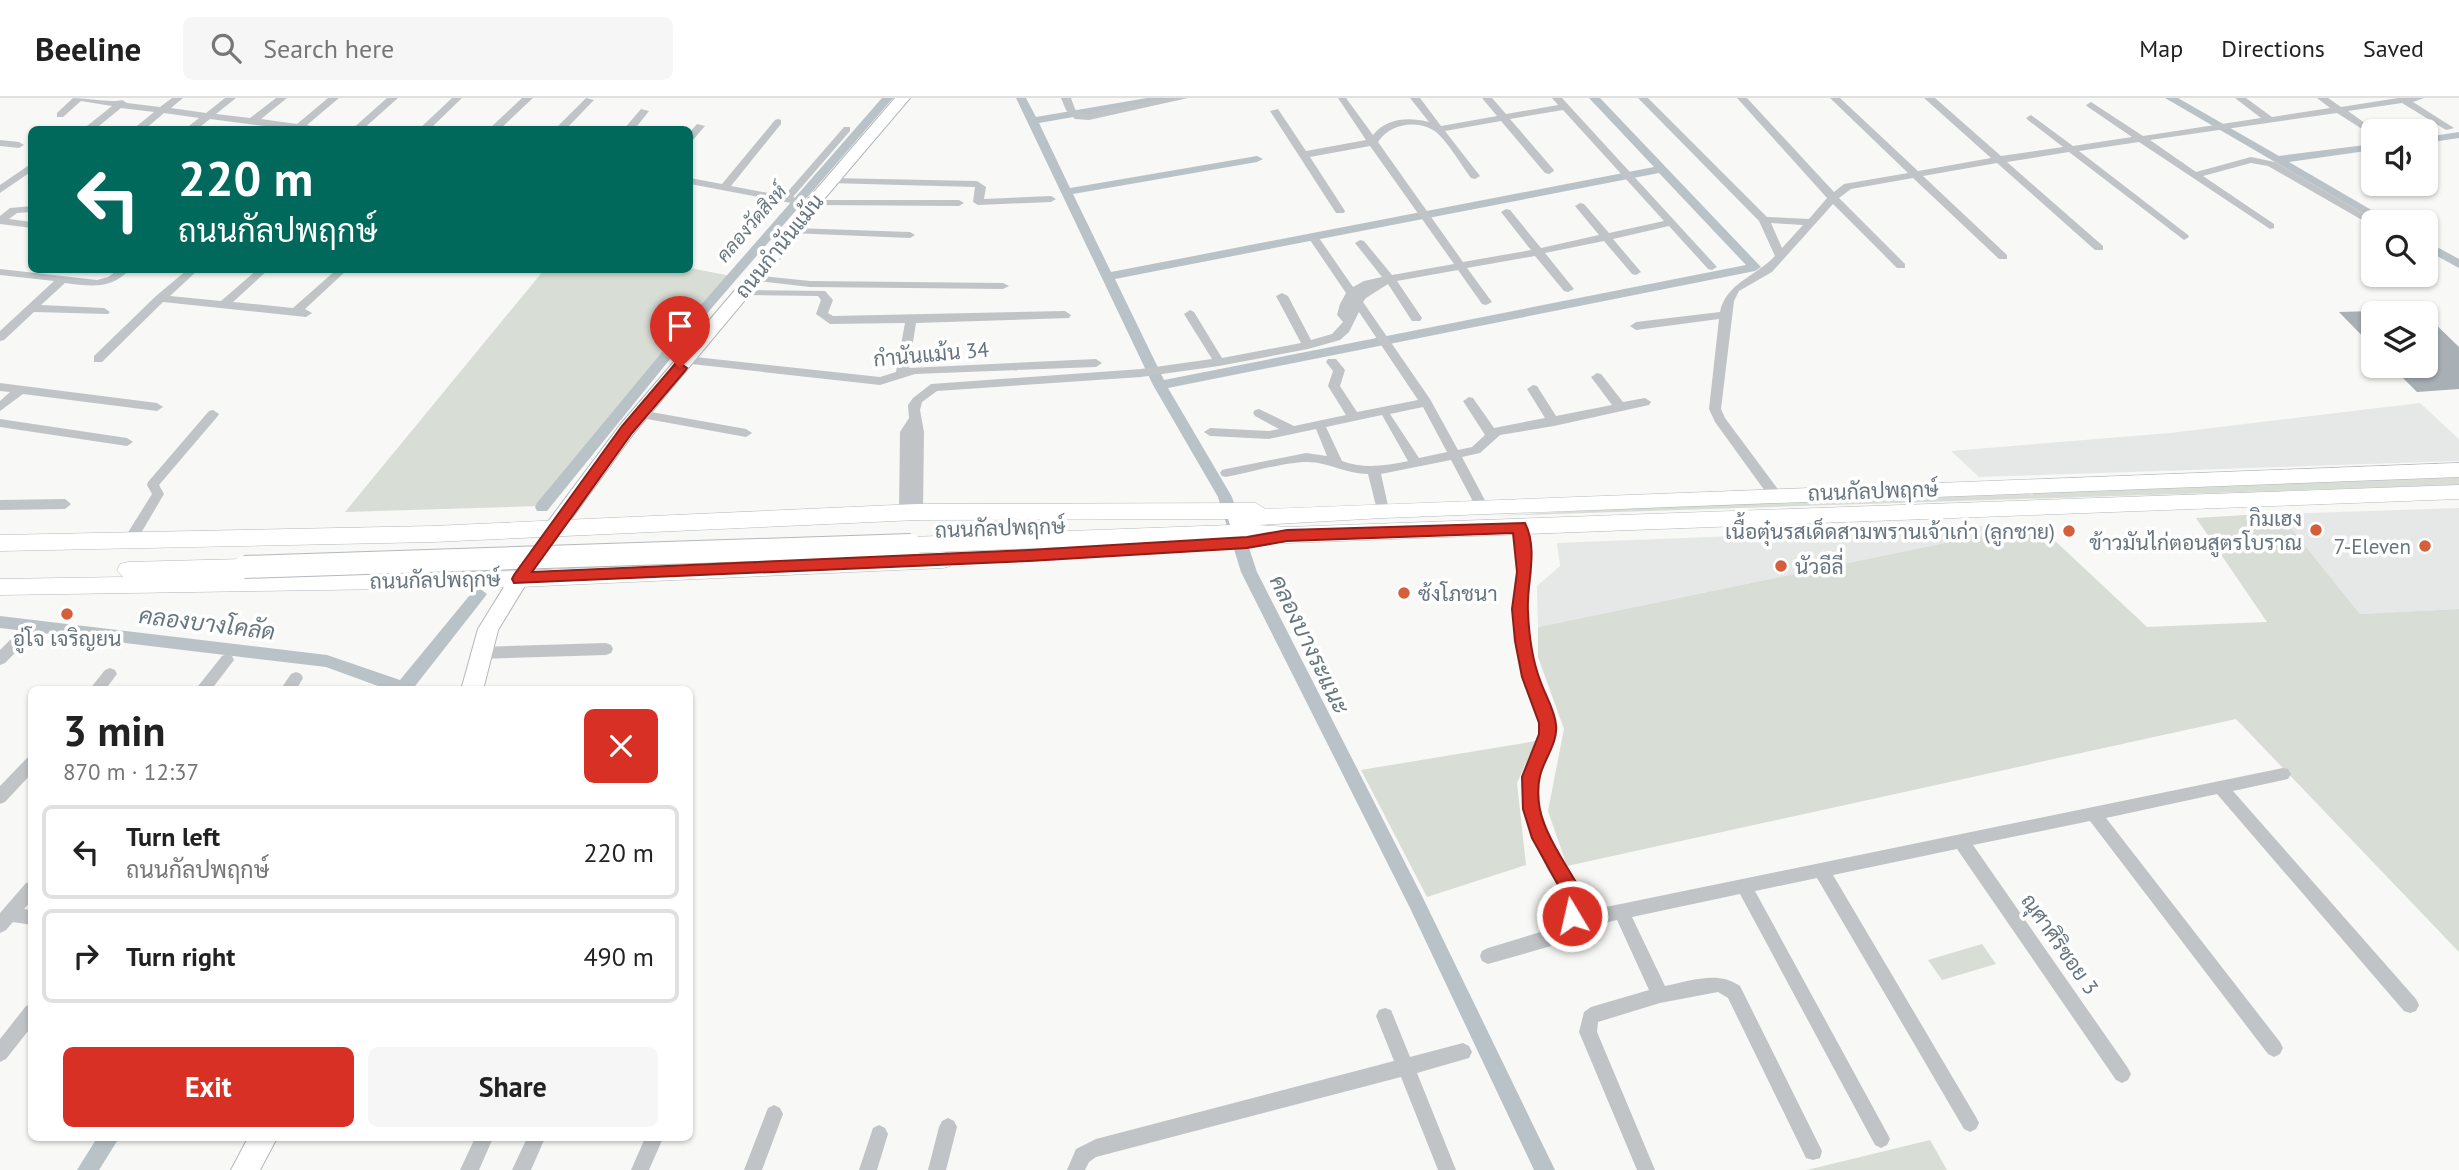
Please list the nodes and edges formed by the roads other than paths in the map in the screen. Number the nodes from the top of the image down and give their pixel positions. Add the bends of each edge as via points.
1 (79, 98) edge
2 (130, 98) edge
3 (178, 98) edge
4 (231, 98) edge
5 (282, 98) edge
6 (334, 98) edge
7 (393, 98) edge
8 (457, 98) edge
9 (528, 98) edge
10 (903, 98) edge
11 (1066, 98) edge
12 (1183, 98) edge
13 (1415, 98) edge
14 (1487, 98) edge
15 (1557, 98) edge
16 (1643, 98) edge
17 (1742, 98) edge
18 (1835, 98) edge
19 (1929, 98) edge
20 (2240, 98) edge
21 (2322, 98) edge
22 (2419, 98) edge
23 (1342, 99) edge
24 (2403, 99) edge
25 (589, 100) dead end
26 (120, 105) junction
27 (2091, 105) dead end
28 (1565, 107) junction
29 (163, 108) junction
30 (644, 111) dead end
31 (1275, 111) dead end
32 (2340, 111) junction
33 (209, 114) junction
34 (60, 115) dead end
35 (1504, 118) junction
36 (2031, 118) dead end
37 (253, 120) junction
38 (2270, 120) junction
39 (778, 122) dead end
40 (2361, 125) edge
41 (92, 126) edge
42 (142, 126) edge
43 (194, 126) edge
44 (245, 126) edge
45 (291, 126) edge
46 (298, 126) edge
47 (361, 126) edge
48 (427, 126) edge
49 (497, 126) edge
50 (563, 126) edge
51 (631, 126) edge
52 (700, 126) dead end
53 (847, 128) dead end
54 (2449, 128) dead end
55 (1440, 129) junction
56 (693, 134) edge
57 (2142, 139) junction
58 (1373, 142) junction
59 (0, 143) edge
60 (19, 145) dead end
61 (2072, 150) junction
62 (1303, 155) junction
63 (1997, 160) junction
64 (28, 168) edge
65 (1549, 171) dead end
66 (1913, 174) junction
67 (2195, 175) junction
68 (1475, 176) dead end
69 (6, 181) edge
70 (832, 181) junction
71 (693, 182) edge
72 (724, 188) junction
73 (0, 190) edge
74 (1833, 198) junction
75 (1051, 199) dead end
76 (801, 201) junction
77 (959, 203) dead end
78 (1580, 205) dead end
79 (28, 209) edge
80 (1340, 211) dead end
81 (1506, 212) dead end
82 (2361, 215) edge
83 (1764, 220) junction
84 (1813, 222) junction
85 (1670, 223) junction
86 (28, 224) edge
87 (2270, 226) dead end
88 (794, 231) junction
89 (910, 235) dead end
90 (1606, 237) junction
91 (2184, 237) dead end
92 (1315, 240) dead end
93 (1360, 243) dead end
94 (2099, 248) dead end
95 (1537, 252) junction
96 (1780, 256) junction
97 (2003, 257) dead end
98 (1464, 266) junction
99 (1901, 266) dead end
100 (1712, 267) dead end
101 (0, 272) edge
102 (1636, 272) dead end
103 (120, 273) edge
104 (189, 273) edge
105 (260, 273) edge
106 (339, 273) edge
107 (61, 275) edge
108 (753, 278) junction
109 (1388, 282) junction
110 (1003, 286) dead end
111 (1568, 289) dead end
112 (741, 293) junction
113 (1282, 296) dead end
114 (1354, 297) junction
115 (160, 298) junction
116 (1486, 302) dead end
117 (224, 304) junction
118 (32, 308) junction
119 (104, 312) dead end
120 (1191, 314) dead end
121 (1065, 315) dead end
122 (1725, 315) junction
123 (1416, 318) dead end
124 (911, 321) junction
125 (1636, 326) dead end
126 (0, 337) edge
127 (1308, 345) junction
128 (98, 359) dead end
129 (686, 360) junction
130 (1219, 362) junction
131 (1332, 362) dead end
132 (1096, 363) dead end
133 (902, 373) junction
134 (1597, 377) dead end
135 (0, 387) edge
136 (1533, 389) dead end
137 (20, 390) junction
138 (1469, 401) dead end
139 (1426, 402) junction
140 (1645, 402) dead end
141 (0, 407) edge
142 (157, 407) dead end
143 (1620, 407) junction
144 (1259, 413) dead end
145 (214, 414) dead end
146 (640, 414) junction
147 (1354, 417) junction
148 (1387, 417) dead end
149 (1554, 422) junction
150 (0, 423) edge
151 (1292, 429) junction
152 (1322, 430) dead end
153 (1210, 432) dead end
154 (746, 433) dead end
155 (1491, 434) junction
156 (127, 442) dead end
157 (1458, 456) junction
158 (1337, 464) junction
159 (1416, 464) junction
160 (2459, 470) edge
161 (1374, 471) junction
162 (1226, 473) dead end
163 (2459, 492) edge
164 (1775, 495) junction
165 (65, 504) dead end
166 (0, 505) edge
167 (1482, 506) junction
168 (1382, 510) junction
169 (702, 523) junction
170 (1287, 525) junction
171 (912, 526) junction
172 (1229, 526) junction
173 (1520, 527) junction
174 (554, 528) junction
175 (433, 534) junction
176 (129, 542) junction
177 (0, 544) edge
178 (0, 553) edge
179 (247, 560) junction
180 (685, 572) junction
181 (0, 575) edge
182 (418, 579) junction
183 (519, 579) junction
184 (0, 587) edge
185 (30, 629) dead end
186 (606, 649) dead end
187 (480, 653) junction
188 (0, 659) edge
189 (226, 660) dead end
190 (110, 674) dead end
191 (100, 686) edge
192 (205, 686) edge
193 (473, 686) edge
194 (28, 766) edge
195 (2283, 774) dead end
196 (2220, 787) junction
197 (0, 797) edge
198 (2094, 813) junction
199 (1961, 841) junction
200 (1821, 870) junction
201 (1744, 886) junction
202 (28, 892) edge
203 (1578, 903) junction
204 (1622, 912) junction
205 (1601, 916) junction
206 (28, 918) edge
207 (4, 919) edge
208 (1581, 926) junction
209 (1488, 956) dead end
210 (1660, 995) junction
211 (2410, 1005) dead end
212 (1385, 1016) dead end
213 (28, 1017) edge
214 (2274, 1048) dead end
215 (1463, 1052) dead end
216 (0, 1053) edge
217 (1404, 1068) junction
218 (2122, 1074) dead end
219 (774, 1114) dead end
220 (1970, 1123) dead end
221 (947, 1127) dead end
222 (879, 1134) dead end
223 (1881, 1139) dead end
224 (261, 1141) edge
225 (483, 1141) edge
226 (535, 1141) edge
227 (653, 1141) edge
228 (1813, 1151) dead end
229 (245, 1170) edge
230 (469, 1170) edge
231 (521, 1170) edge
232 (640, 1170) edge
233 (753, 1170) edge
234 (868, 1170) edge
235 (937, 1170) edge
236 (1076, 1170) edge
237 (1447, 1170) edge
238 (1646, 1170) edge

1 - 26 street
1 - 34 street
2 - 26 street
3 - 29 street
4 - 33 street
5 - 37 street
6 - 46 street
7 - 47 street
8 - 48 street
9 - 49 street
10 - 70 street, ถนนกำนันแม้น
11 - 12 street via 1078,117 1089,117
13 - 55 street
14 - 35 street
15 - 28 street
16 - 83 street
17 - 74 street
18 - 66 street
19 - 63 street
20 - 38 street
21 - 32 street
22 - 24 street
23 - 58 street
24 - 32 street
24 - 54 street
25 - 50 street
26 - 29 street
26 - 41 street
27 - 57 street
28 - 35 street
28 - 85 street
29 - 33 street
29 - 42 street
30 - 51 street
31 - 62 street
32 - 38 street
32 - 40 street
33 - 37 street
33 - 43 street
35 - 55 street
35 - 65 street
36 - 61 street
37 - 44 street
37 - 45 street
38 - 57 street
39 - 72 street
52 - 56 street
53 - 76 street
55 - 58 street via 1423,123 1387,125
55 - 68 street
57 - 61 street
57 - 67 street
58 - 62 street
58 - 98 street
59 - 60 street
61 - 63 street
61 - 91 street
62 - 80 street
63 - 66 street
63 - 94 street
64 - 69 street
66 - 74 street via 1847,186
66 - 97 street
67 - 82 street via 2260,161
67 - 87 street
69 - 73 street
70 - 75 street via 977,184 981,187 978,202
70 - 76 street, ถนนกำนันแม้น
71 - 72 street
72 - 76 street
74 - 84 street
74 - 99 street
76 - 77 street
76 - 88 street, ถนนกำนันแม้น
78 - 90 street
79 - 86 street via 14,210 0,221
81 - 95 street
83 - 84 street
83 - 96 street
84 - 96 street
85 - 90 street
85 - 100 street
88 - 89 street
88 - 108 street, ถนนกำนันแม้น
90 - 95 street
90 - 102 street
92 - 114 street
93 - 109 street
95 - 98 street
95 - 111 street
96 - 122 street via 1768,270 1737,290
98 - 109 street
98 - 116 street
101 - 107 street
103 - 107 street via 105,283
104 - 115 street
105 - 117 street
106 - 117 street via 301,312
107 - 118 street
108 - 110 street via 810,284
108 - 112 street, ถนนกำนันแม้น
109 - 114 street
109 - 123 street
112 - 124 street via 816,292 827,300 822,314 830,320
112 - 129 street, ถนนกำนันแม้น
113 - 127 street
114 - 127 street via 1354,314 1345,329 1336,337
114 - 139 street
115 - 117 street
115 - 128 street
118 - 119 street
118 - 126 street
120 - 130 street
121 - 124 street
122 - 125 street
122 - 164 street via 1716,409
124 - 133 street
127 - 130 street
129 - 133 street, กำนันแม้น 34 via 880,381
129 - 146 street, ถนนกำนันแม้น
130 - 171 street via 1141,373 935,387 917,399 913,421 918,432
131 - 147 street via 1339,370 1334,386
132 - 133 street, กำนันแม้น 34
134 - 143 street
135 - 137 street
136 - 149 street
137 - 141 street
137 - 142 street
138 - 155 street
139 - 147 street
139 - 157 street
140 - 143 street
143 - 149 street
144 - 151 street
145 - 176 street via 153,485 158,494
146 - 154 street
146 - 174 street, ถนนกำนันแม้น
147 - 151 street
148 - 159 street
149 - 155 street
150 - 156 street
151 - 153 street via 1269,435
152 - 158 street
155 - 157 street via 1476,450
157 - 159 street
157 - 167 street
158 - 161 street
158 - 162 street via 1306,457
159 - 161 street
160 - 164 main road, ถนนกัลปพฤกษ์
161 - 168 street
163 - 173 main road, ถนนกัลปพฤกษ์
164 - 167 main road, ถนนกัลปพฤกษ์
165 - 166 street
167 - 168 main road, ถนนกัลปพฤกษ์
168 - 170 main road, ถนนกัลปพฤกษ์
169 - 171 main road, ถนนกัลปพฤกษ์
169 - 174 main road, ถนนกัลปพฤกษ์
169 - 180 main road via 665,541 654,557 663,568
170 - 172 main road, ถนนกัลปพฤกษ์
170 - 172 main road, ถนนกัลปพฤกษ์
170 - 173 main road, ถนนกัลปพฤกษ์
171 - 172 main road, ถนนกัลปพฤกษ์
171 - 172 main road, ถนนกัลปพฤกษ์
171 - 179 main road, ถนนกัลปพฤกษ์, bridge
172 - 180 main road, ถนนกัลปพฤกษ์
173 - 203 street via 1525,572 1522,634 1530,677 1548,723 1531,777 1532,809 1553,864
174 - 175 main road, ถนนกัลปพฤกษ์
174 - 183 main road
175 - 176 main road, ถนนกัลปพฤกษ์
175 - 182 main road via 460,541 465,553 449,569
176 - 177 main road, ถนนกัลปพฤกษ์
178 - 179 main road, ถนนกัลปพฤกษ์
179 - 181 main road, ถนนกัลปพฤกษ์
180 - 183 main road, ถนนกัลปพฤกษ์
182 - 183 main road, ถนนกัลปพฤกษ์
182 - 184 main road, ถนนกัลปพฤกษ์
183 - 187 street via 488,629
185 - 188 street
186 - 187 street
187 - 193 street
189 - 192 street
190 - 191 street
194 - 197 street
195 - 196 street
196 - 198 street
196 - 211 street
198 - 199 street
198 - 214 street
199 - 200 street
199 - 218 street, ณุศาศิริซอย 3
200 - 201 street
200 - 220 street
201 - 204 street
201 - 223 street
202 - 207 street
203 - 205 street via 1591,903
203 - 208 street via 1572,912
204 - 205 street
204 - 210 street
205 - 208 street via 1595,926
206 - 207 street
208 - 209 street
210 - 228 street via 1718,984 1734,992
210 - 238 street via 1597,1013 1588,1025
212 - 217 street
213 - 216 street
215 - 217 street
217 - 236 street via 1096,1148 1085,1152
217 - 237 street
219 - 233 street
221 - 235 street
222 - 234 street
224 - 229 street
225 - 230 street
226 - 231 street
227 - 232 street

